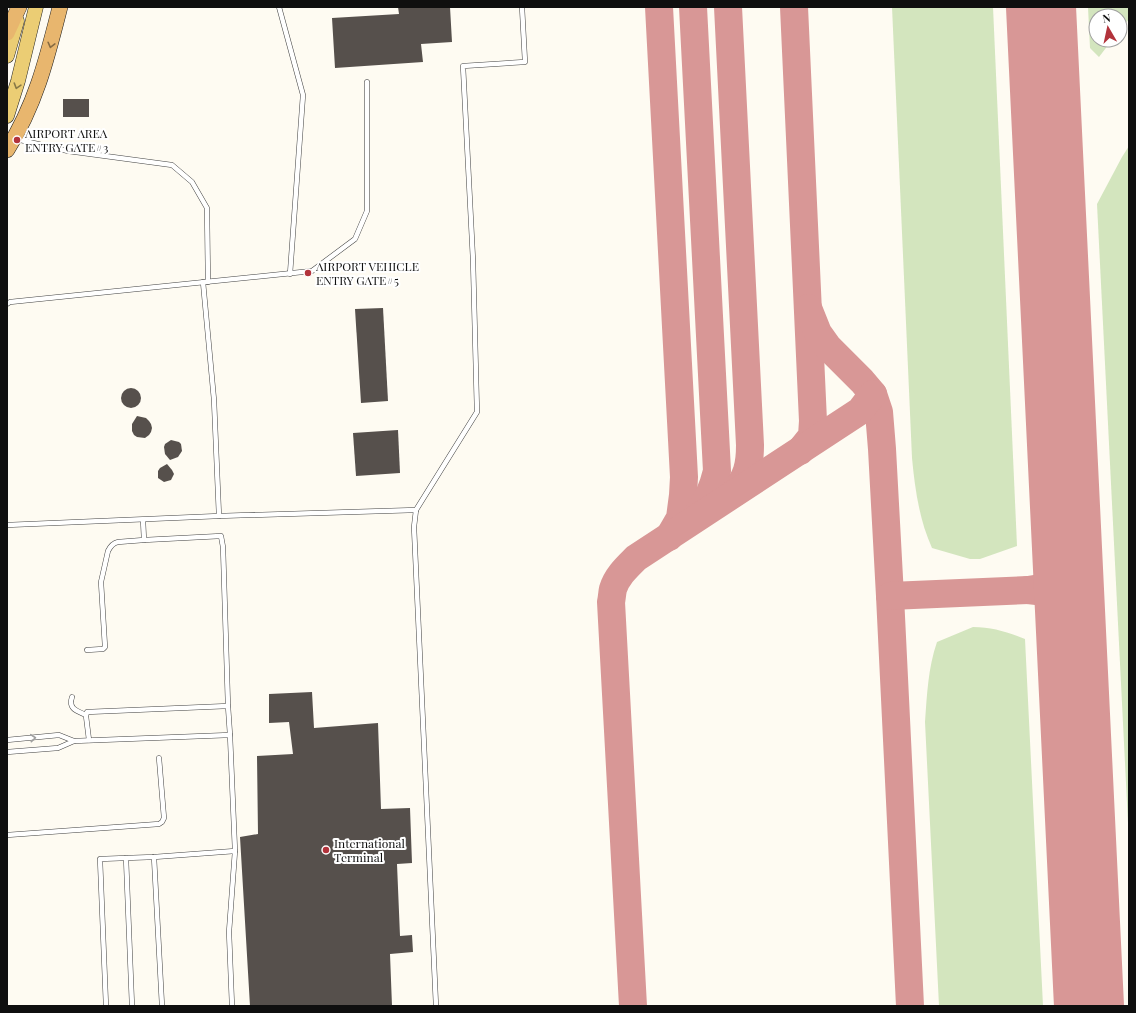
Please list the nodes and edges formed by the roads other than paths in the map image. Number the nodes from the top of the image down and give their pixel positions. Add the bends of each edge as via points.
1 (20, 7) edge
2 (36, 7) edge
3 (60, 7) edge
4 (279, 7) edge
5 (522, 7) edge
6 (7, 33) edge
7 (7, 56) edge
8 (367, 82) dead end
9 (7, 116) edge
10 (10, 144) edge
11 (290, 274) junction
12 (206, 282) junction
13 (7, 304) edge
14 (416, 510) junction
15 (219, 516) junction
16 (143, 520) junction
17 (7, 525) edge
18 (144, 540) junction
19 (87, 650) dead end
20 (72, 697) dead end
21 (228, 706) junction
22 (86, 715) junction
23 (230, 734) junction
24 (7, 740) edge
25 (89, 740) junction
26 (74, 741) junction
27 (7, 752) edge
28 (159, 758) dead end
29 (7, 835) edge
30 (235, 851) junction
31 (154, 857) junction
32 (126, 858) junction
33 (106, 1006) edge
34 (132, 1006) edge
35 (162, 1006) edge
36 (232, 1006) edge
37 (436, 1006) edge

1 - 6 highway
1 - 7 main road
2 -> 9 main road
3 -> 10 highway via 47,60 32,103
4 - 11 lane via 302,95
5 - 14 lane via 525,62 463,66 473,260 477,412
8 - 11 lane via 367,211 355,239 312,271
10 - 12 lane via 172,165 192,182 207,208
11 - 12 lane
12 - 13 lane
12 - 15 lane
14 - 15 lane
14 - 37 lane via 414,527
15 - 16 lane
16 - 17 lane
16 - 18 lane
18 - 19 lane via 118,542 110,547 101,582 105,647
18 - 21 lane via 221,536
20 - 22 lane via 72,706
21 - 22 lane via 87,712
21 - 23 lane
22 - 25 lane
23 - 25 lane
23 - 30 lane
24 -> 26 lane via 59,735
25 - 26 lane
26 - 27 lane via 58,748
28 - 29 lane via 164,818 159,824
30 - 31 lane
30 - 36 lane via 229,932
31 - 32 lane
31 - 35 lane
32 - 33 lane via 100,859
32 - 34 lane

